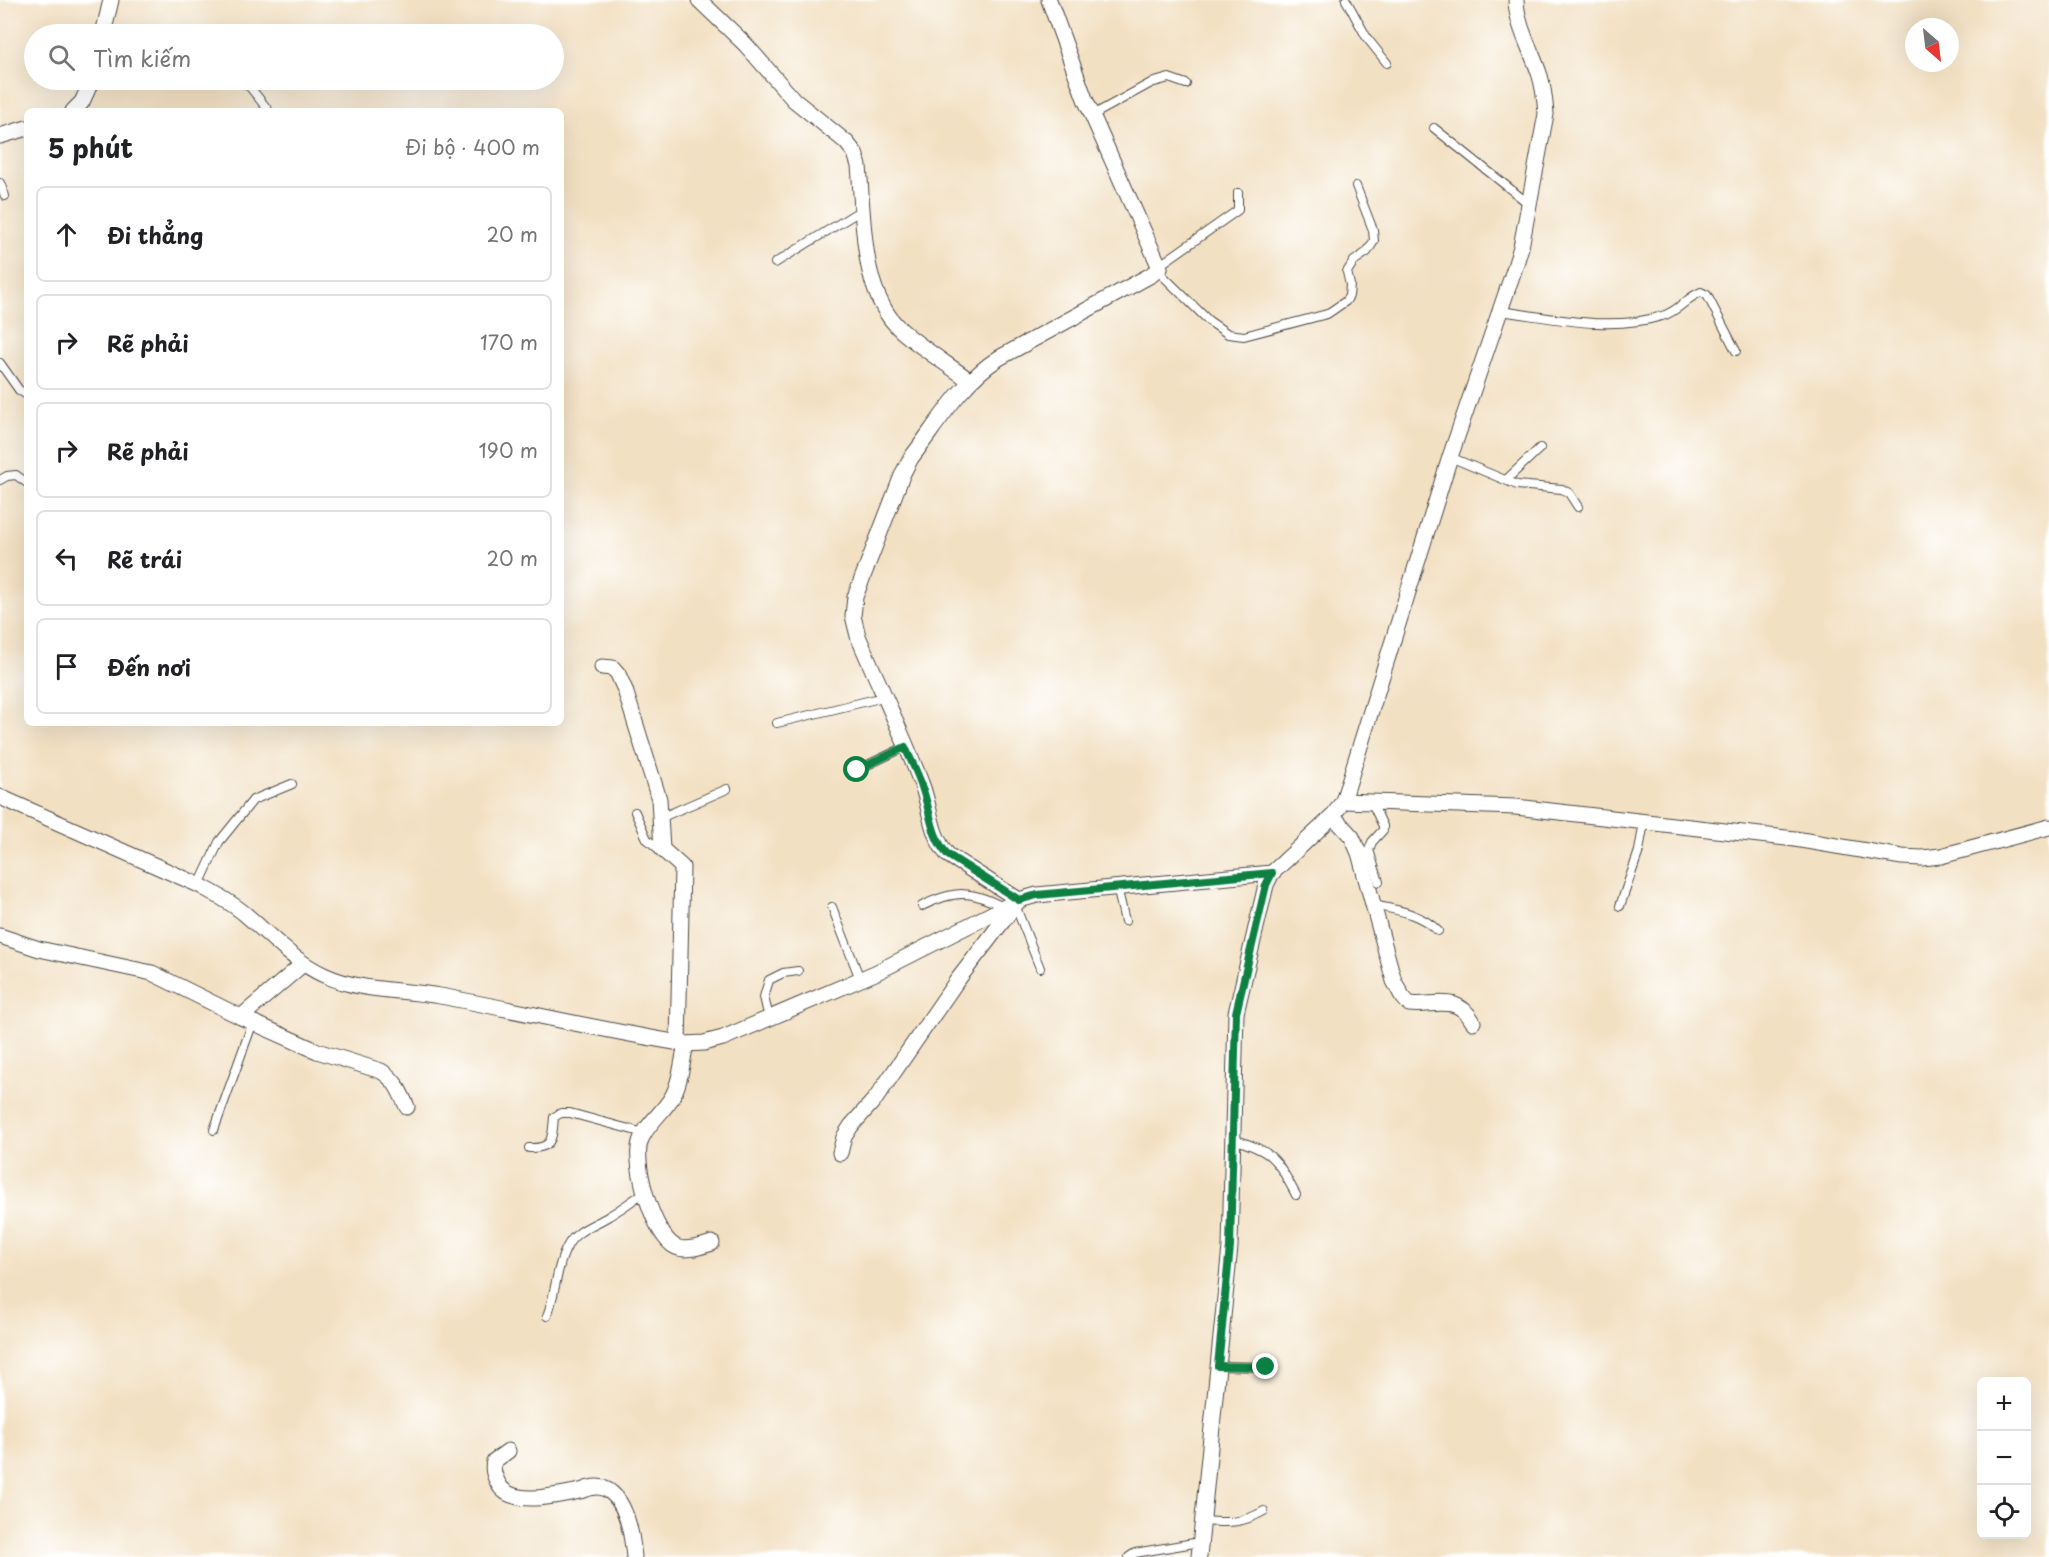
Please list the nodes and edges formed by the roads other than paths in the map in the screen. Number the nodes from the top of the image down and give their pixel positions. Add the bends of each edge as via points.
1 (111, 0) edge
2 (699, 0) edge
3 (1050, 0) edge
4 (1346, 0) edge
5 (1516, 0) edge
6 (105, 24) edge
7 (1387, 63) dead end
8 (1186, 84) dead end
9 (87, 90) edge
10 (252, 90) edge
11 (76, 108) edge
12 (266, 108) edge
13 (1091, 116) junction
14 (1434, 128) dead end
15 (24, 129) edge
16 (0, 136) edge
17 (0, 183) edge
18 (1356, 186) dead end
19 (1238, 193) dead end
20 (5, 196) dead end
21 (1529, 204) junction
22 (863, 209) junction
23 (775, 263) dead end
24 (1159, 268) junction
25 (1500, 311) junction
26 (1736, 351) dead end
27 (0, 363) edge
28 (969, 380) junction
29 (24, 393) edge
30 (1540, 448) dead end
31 (1450, 457) junction
32 (0, 480) edge
33 (1506, 480) junction
34 (24, 481) edge
35 (1578, 507) dead end
36 (602, 667) dead end
37 (884, 697) junction
38 (777, 723) dead end
39 (905, 747) junction
40 (857, 770) dead end
41 (292, 784) dead end
42 (727, 789) dead end
43 (0, 797) edge
44 (1343, 801) junction
45 (1371, 802) junction
46 (635, 812) dead end
47 (1333, 816) junction
48 (660, 818) junction
49 (1644, 822) junction
50 (2049, 827) edge
51 (666, 854) junction
52 (1272, 873) junction
53 (1379, 882) dead end
54 (199, 885) junction
55 (1117, 887) junction
56 (1012, 904) junction
57 (1373, 905) junction
58 (922, 906) dead end
59 (1620, 906) dead end
60 (832, 907) dead end
61 (1125, 921) dead end
62 (1438, 932) dead end
63 (0, 936) edge
64 (303, 964) junction
65 (1040, 968) dead end
66 (798, 971) dead end
67 (860, 979) junction
68 (769, 1018) junction
69 (247, 1019) junction
70 (1473, 1022) dead end
71 (682, 1043) junction
72 (407, 1107) dead end
73 (214, 1130) dead end
74 (645, 1133) junction
75 (1233, 1139) junction
76 (529, 1148) dead end
77 (840, 1153) dead end
78 (643, 1192) junction
79 (1296, 1195) dead end
80 (712, 1243) dead end
81 (547, 1316) dead end
82 (1218, 1366) junction
83 (1266, 1367) dead end
84 (508, 1451) dead end
85 (1264, 1511) dead end
86 (1202, 1521) junction
87 (1199, 1550) edge
88 (634, 1557) edge
89 (1129, 1557) edge

1 - 6 street
2 - 22 street via 795,100 855,153
3 - 13 street
4 - 7 lane via 1367,38
5 - 21 street via 1521,29 1545,95 1546,114
8 - 13 lane via 1170,78 1151,82
9 - 11 street
10 - 12 lane
13 - 24 street
14 - 21 lane
15 - 16 street
17 - 20 lane
18 - 24 lane via 1374,241 1347,272 1349,296 1326,314 1244,336 1228,334 1209,321
19 - 24 lane via 1238,210
21 - 25 street via 1521,247
22 - 23 lane
22 - 28 street via 869,272 886,313 902,331
24 - 28 street via 999,358
25 - 26 lane via 1599,325 1625,324 1665,316 1701,292 1707,295
25 - 31 street
27 - 29 lane
28 - 37 street via 903,473 855,597 858,636
30 - 33 lane
31 - 33 lane
31 - 44 street
32 - 34 lane via 16,475
33 - 35 lane via 1562,489
36 - 48 street via 613,668 618,674 659,799
37 - 38 lane
37 - 39 street
39 - 40 lane
39 - 56 street via 923,788 940,846
41 - 54 lane via 253,800 219,842
42 - 48 lane
43 - 54 street
44 - 45 street
44 - 47 street
45 - 49 street via 1516,807
45 - 53 lane via 1383,826 1369,850
46 - 51 lane via 647,839
47 - 52 street
47 - 57 street via 1352,837
48 - 51 street via 660,844
49 - 50 street via 1795,838 1922,858
49 - 59 lane
51 - 71 street via 679,862 683,872
52 - 55 street
52 - 75 street via 1236,1013
54 - 64 street via 243,912
55 - 56 street via 1037,895
55 - 61 lane
56 - 58 lane via 962,893
56 - 65 lane
56 - 67 street
56 - 77 street via 882,1090 851,1126
57 - 62 lane via 1428,921
57 - 70 street via 1394,981 1402,996 1409,1004 1458,1005
60 - 67 lane
63 - 69 street via 39,949 152,973
64 - 69 street
64 - 71 street via 363,987 437,996
66 - 68 lane via 769,980 764,997
67 - 68 street
68 - 71 street via 723,1038
69 - 72 street via 317,1051 381,1071 398,1086
69 - 73 lane
71 - 74 street via 673,1095
74 - 76 lane via 561,1113 554,1117 548,1144
74 - 78 street via 638,1151
75 - 79 lane via 1260,1148 1272,1157
75 - 82 street via 1230,1247
78 - 80 street via 675,1247 684,1250
78 - 81 lane via 575,1235 561,1263
82 - 83 lane
82 - 86 street
84 - 88 street via 494,1461 492,1469 500,1489 515,1497 538,1498 600,1486 611,1492 624,1512
85 - 86 lane via 1233,1523
86 - 87 street
87 - 89 lane via 1135,1553

